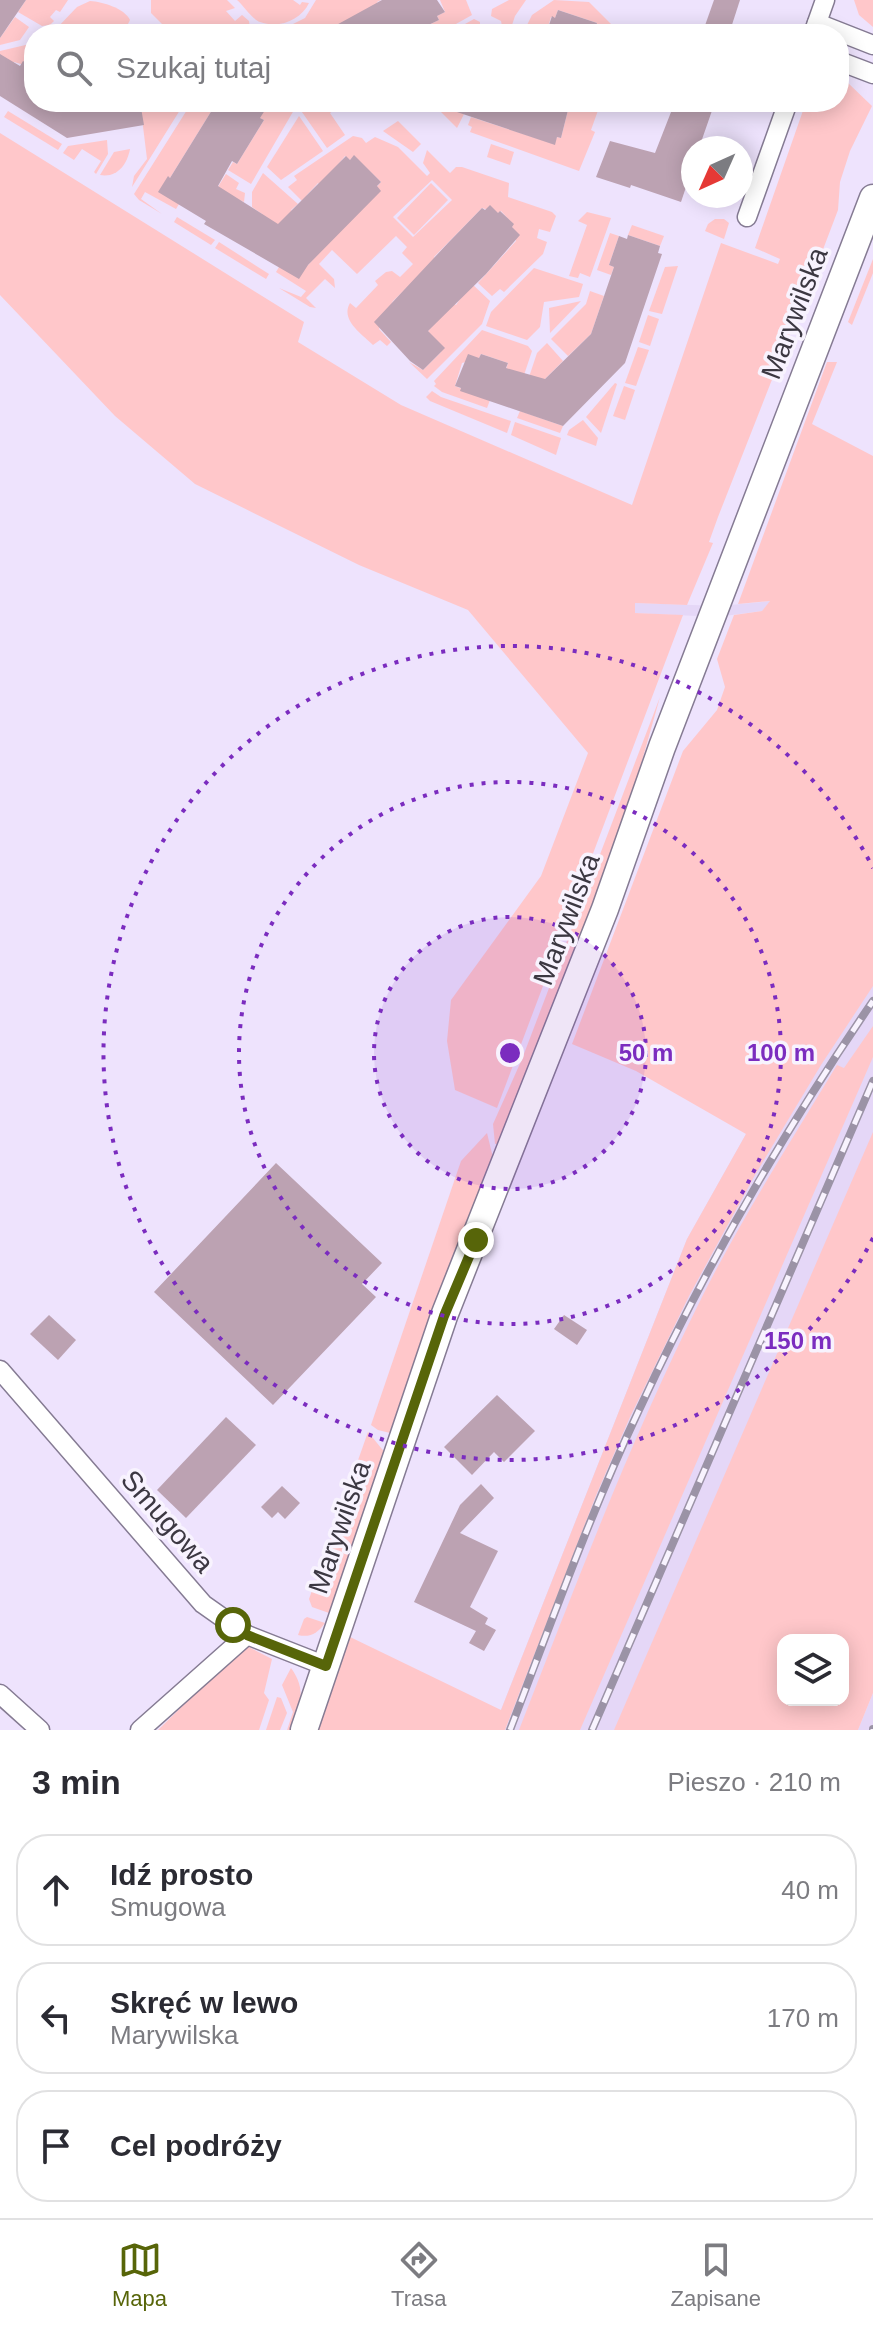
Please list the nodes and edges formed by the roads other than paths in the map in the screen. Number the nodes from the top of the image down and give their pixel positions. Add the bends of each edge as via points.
1 (825, 0) edge
2 (816, 24) edge
3 (849, 38) edge
4 (873, 45) edge
5 (849, 65) edge
6 (873, 74) edge
7 (784, 112) edge
8 (873, 198) edge
9 (747, 217) dead end
10 (0, 1370) edge
11 (247, 1635) junction
12 (326, 1666) junction
13 (0, 1694) edge
14 (40, 1730) edge
15 (140, 1730) edge
16 (304, 1730) edge

1 - 2 street
3 - 4 street
5 - 6 street
7 - 9 street
8 - 12 street, Marywilska via 605,909 444,1316
10 - 11 street, Smugowa via 203,1604
11 - 12 street, Smugowa
11 - 15 street
12 - 16 street, Marywilska
13 - 14 street

